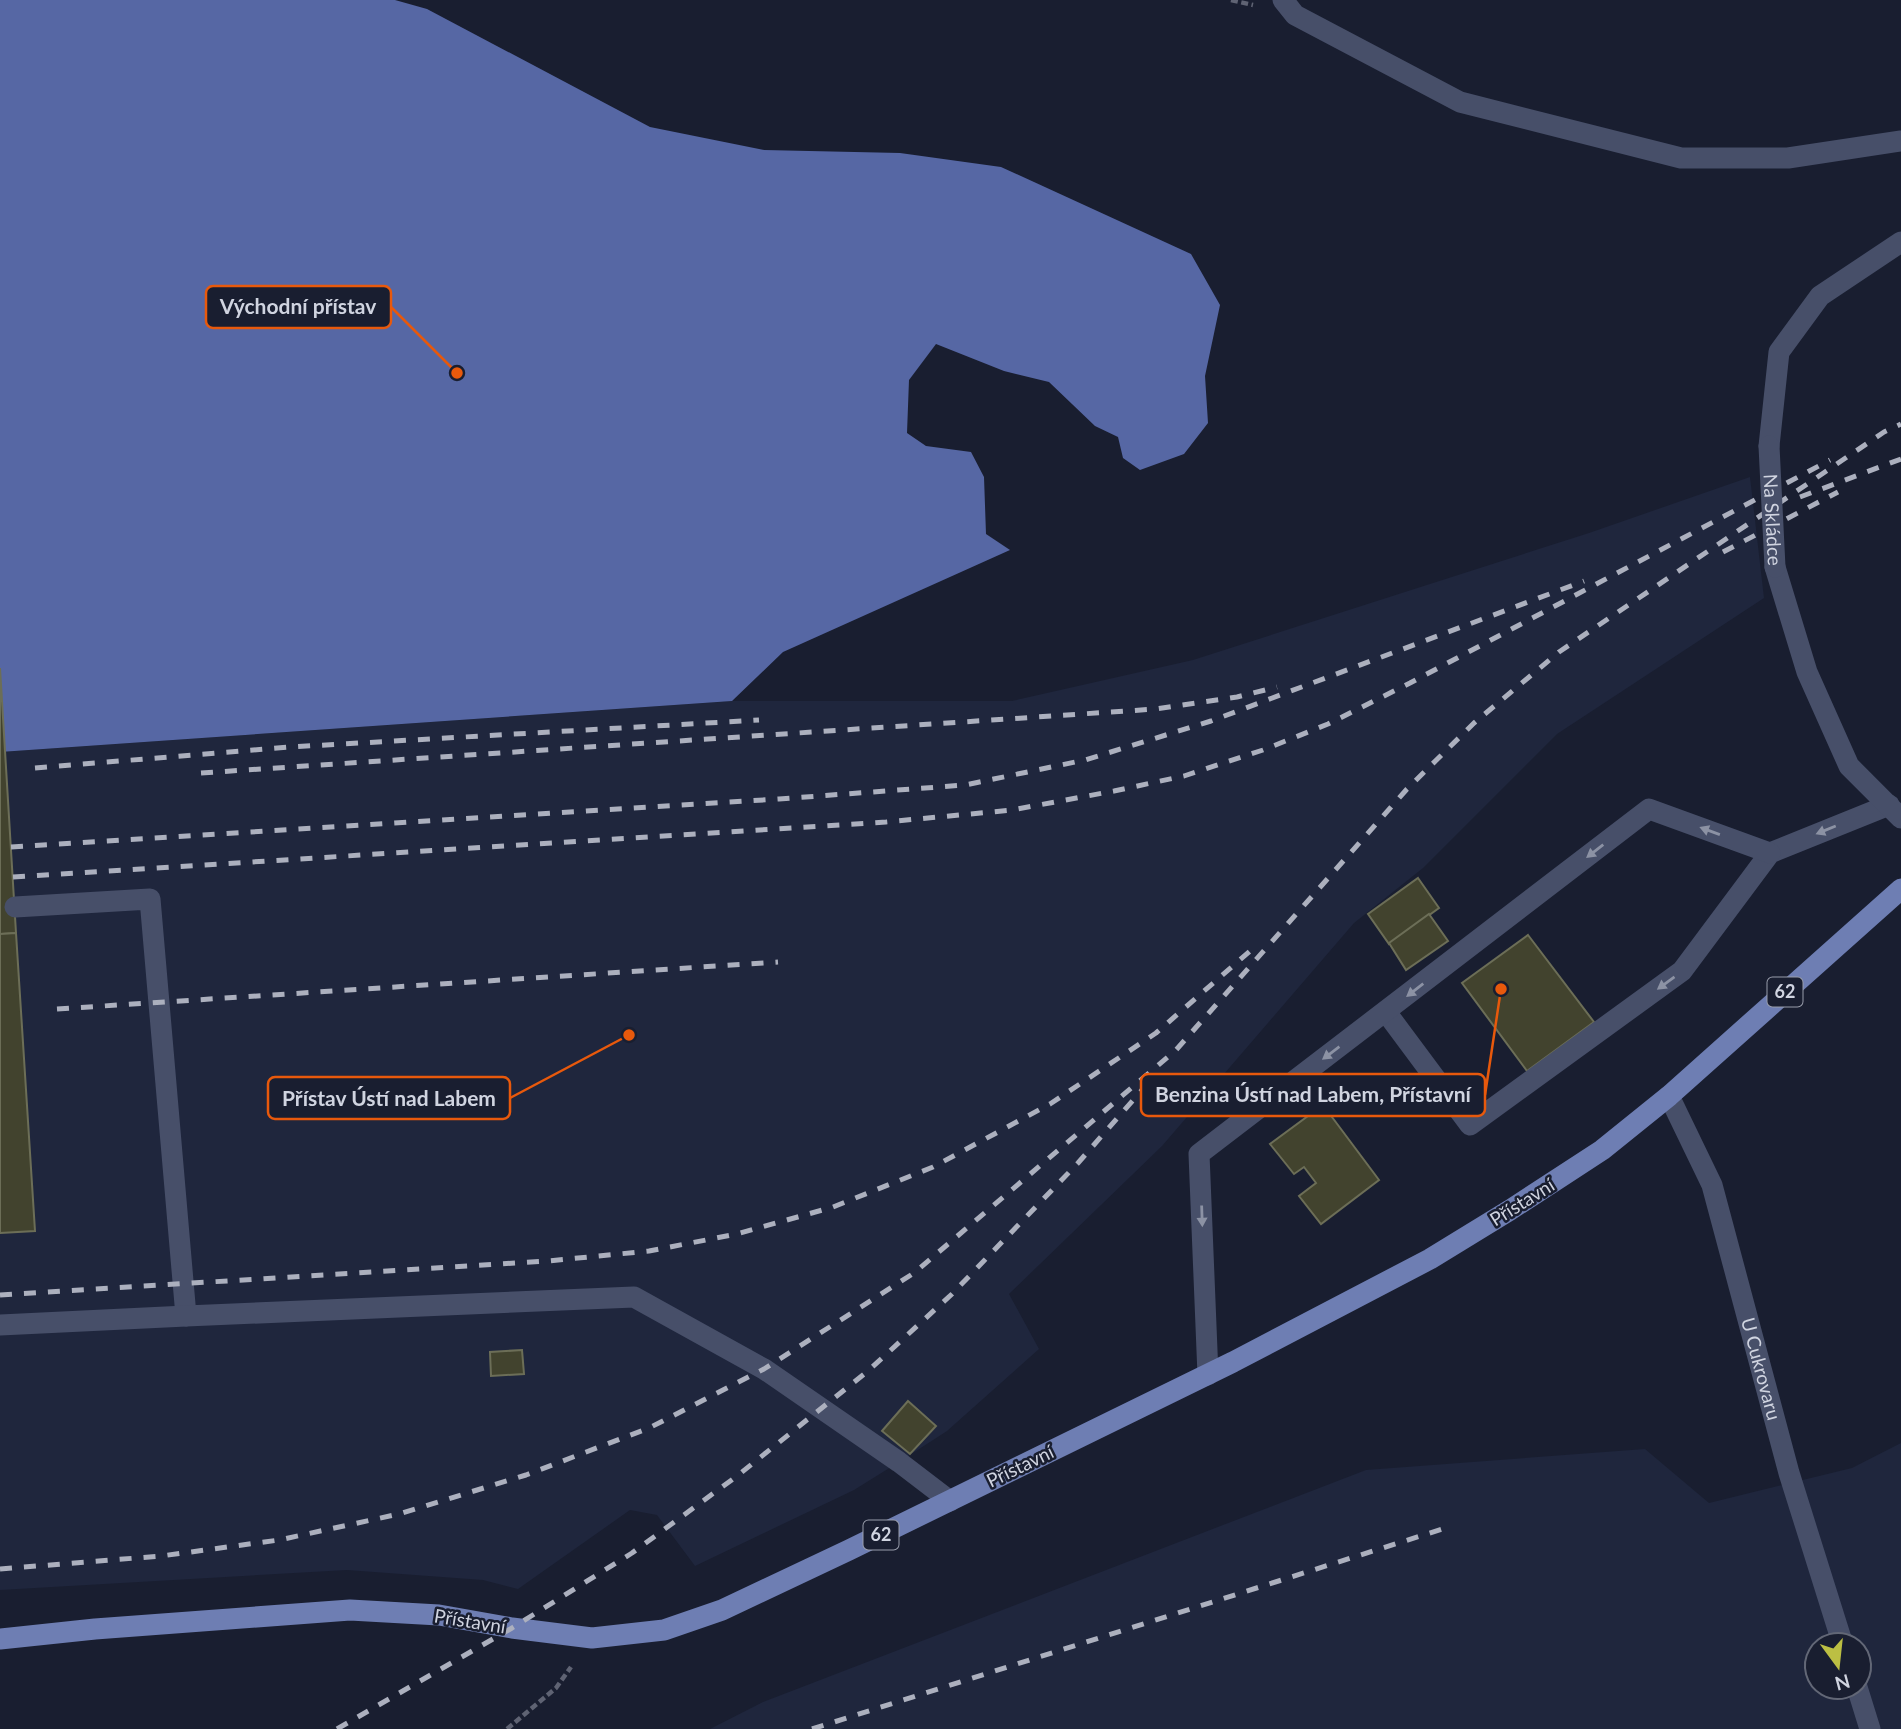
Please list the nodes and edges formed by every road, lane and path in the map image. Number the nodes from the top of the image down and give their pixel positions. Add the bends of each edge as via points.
1 (1283, 0) edge
2 (1901, 141) edge
3 (1901, 242) edge
4 (1895, 812) edge
5 (1770, 853) junction
6 (1901, 889) edge
7 (15, 907) dead end
8 (1386, 1012) junction
9 (1669, 1096) junction
10 (186, 1316) junction
11 (0, 1325) edge
12 (1208, 1375) junction
13 (950, 1501) junction
14 (1839, 1631) edge
15 (592, 1638) junction
16 (0, 1639) edge
17 (1861, 1701) edge
18 (508, 1729) edge
19 (1870, 1729) edge

1 - 2 street via 1295,15 1460,102 1681,158 1788,158
3 - 4 street, Na Skládce, bridge via 1820,296 1779,352 1769,446 1775,567 1807,672 1849,766
4 -> 5 street
5 -> 8 street via 1649,809
5 -> 8 street via 1682,971 1470,1125
6 - 9 main road, Přístavní / 62
7 - 10 street via 150,899
8 -> 12 street via 1199,1154
9 - 12 main road, Přístavní / 62 via 1602,1150 1430,1259
9 - 14 street, U Cukrovaru via 1712,1185 1789,1473
10 - 11 street
10 - 13 street via 634,1297 764,1368
12 - 13 main road, Přístavní / 62
13 - 15 main road, Přístavní / 62 via 722,1610 664,1630
15 - 16 main road, Přístavní / 62 via 439,1615 350,1610
15 - 18 path via 555,1688
17 - 19 street

